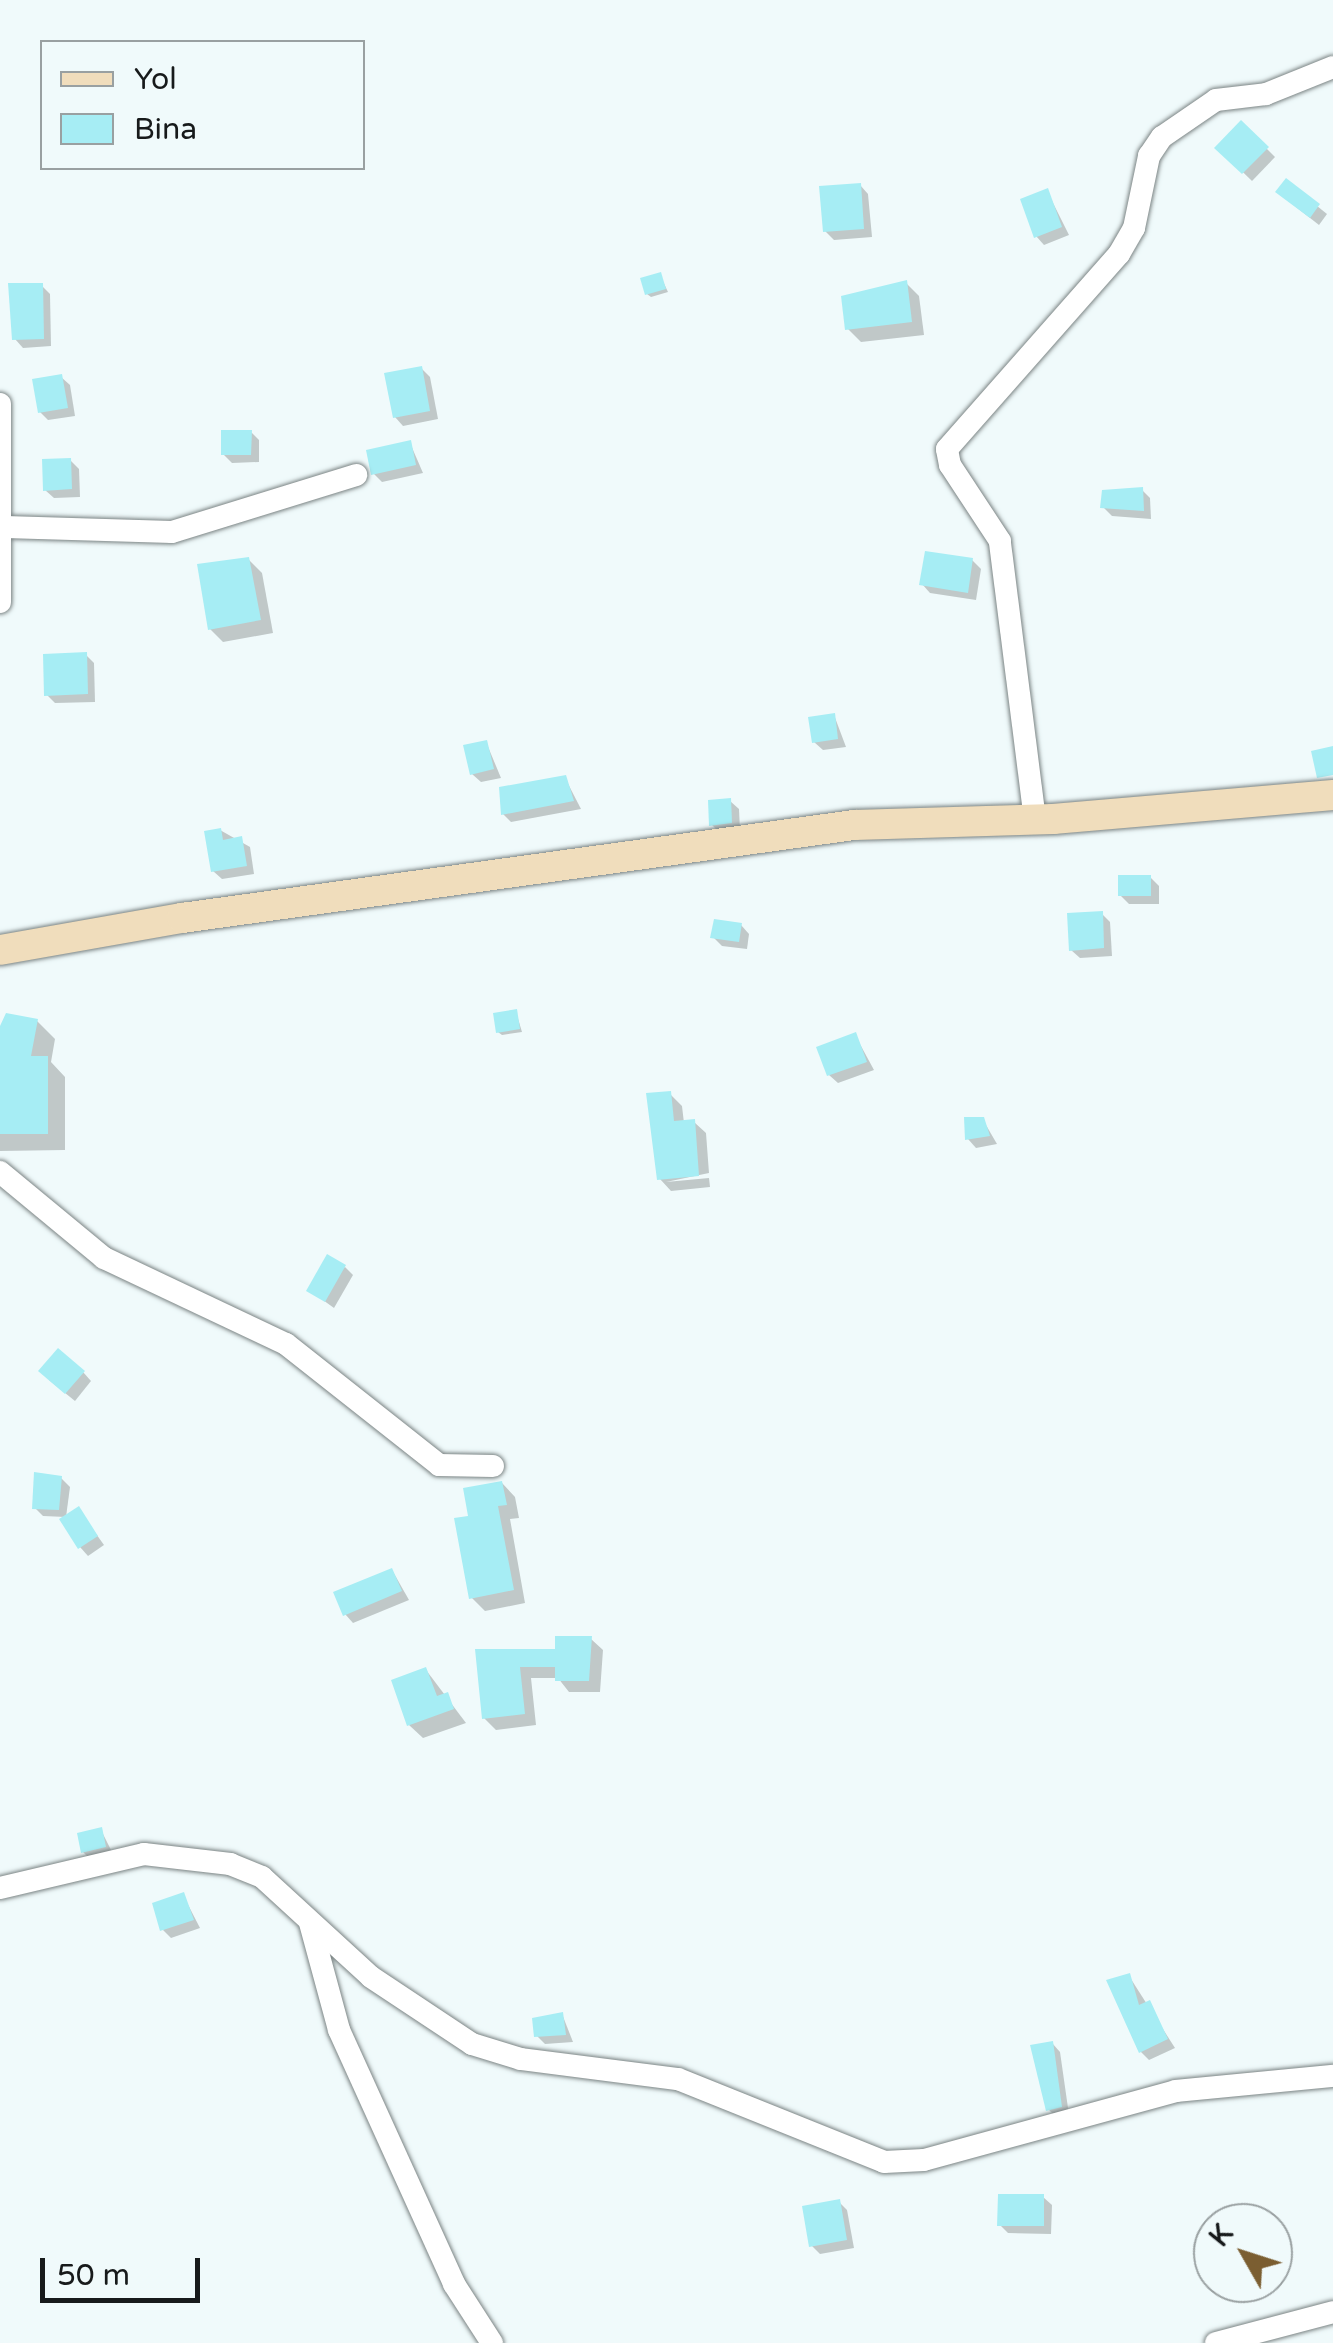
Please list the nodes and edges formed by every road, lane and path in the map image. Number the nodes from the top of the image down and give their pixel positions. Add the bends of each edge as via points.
1 (1333, 67) edge
2 (0, 404) edge
3 (356, 475) dead end
4 (4, 527) junction
5 (0, 602) edge
6 (1333, 795) edge
7 (1035, 820) junction
8 (0, 950) edge
9 (0, 1172) edge
10 (492, 1466) dead end
11 (0, 1888) edge
12 (310, 1923) junction
13 (1333, 2076) edge
14 (1333, 2312) edge
15 (492, 2343) edge
16 (1216, 2343) edge

1 - 7 street via 1266,94 1216,100 1162,137 1149,156 1134,228 1119,254 948,449 950,465 1000,541
2 - 4 street
3 - 4 street via 172,532
4 - 5 street
6 - 7 street
7 - 8 street via 854,826 182,918
9 - 10 street via 104,1258 286,1344 439,1465
11 - 12 street via 144,1854 193,1858 262,1878
12 - 13 street via 371,1977 490,2053 678,2078 884,2162 924,2160 1176,2091
12 - 15 street via 339,2030 454,2284
14 - 16 street

